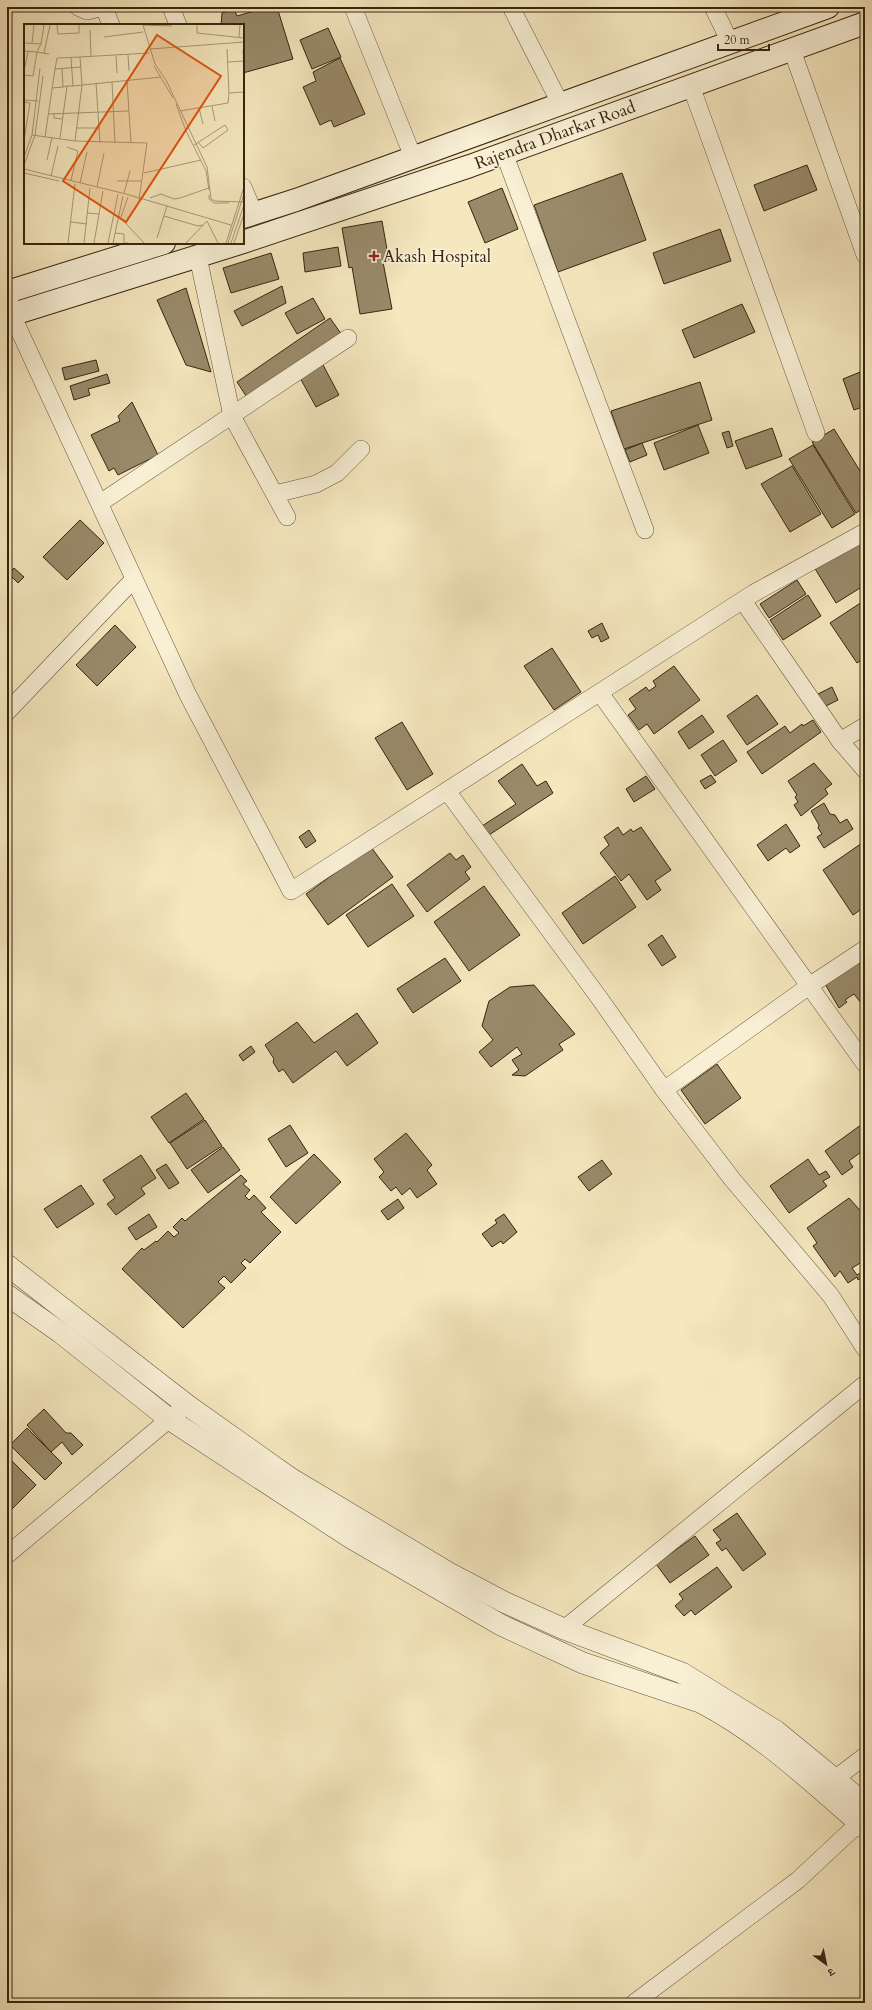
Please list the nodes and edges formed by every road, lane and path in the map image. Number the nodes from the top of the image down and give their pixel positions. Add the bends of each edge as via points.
1 (104, 7) edge
2 (170, 7) edge
3 (353, 7) edge
4 (511, 7) edge
5 (713, 7) edge
6 (828, 7) edge
7 (81, 14) edge
8 (865, 23) edge
9 (111, 24) edge
10 (178, 24) edge
11 (730, 42) junction
12 (792, 50) junction
13 (691, 86) junction
14 (561, 105) junction
15 (504, 153) junction
16 (413, 157) junction
17 (244, 193) edge
18 (296, 200) junction
19 (248, 215) edge
20 (304, 222) junction
21 (244, 242) edge
22 (158, 244) edge
23 (239, 244) edge
24 (139, 247) edge
25 (865, 255) edge
26 (198, 258) junction
27 (7, 292) edge
28 (10, 315) edge
29 (348, 338) dead end
30 (232, 416) junction
31 (816, 433) dead end
32 (361, 449) dead end
33 (275, 494) junction
34 (100, 504) junction
35 (287, 516) dead end
36 (645, 530) dead end
37 (865, 532) edge
38 (134, 579) junction
39 (743, 601) junction
40 (600, 693) junction
41 (7, 712) edge
42 (865, 726) edge
43 (840, 741) junction
44 (865, 770) edge
45 (447, 791) junction
46 (865, 950) edge
47 (809, 986) junction
48 (865, 1064) edge
49 (664, 1090) junction
50 (7, 1265) edge
51 (7, 1295) edge
52 (64, 1309) junction
53 (52, 1326) junction
54 (865, 1348) edge
55 (865, 1384) edge
56 (187, 1405) junction
57 (169, 1420) junction
58 (7, 1555) edge
59 (564, 1629) junction
60 (865, 1756) edge
61 (836, 1778) junction
62 (863, 1819) edge
63 (634, 2003) edge

1 - 7 street
1 - 9 street
2 - 10 street
3 - 16 street
4 - 14 street
5 - 11 street
6 - 11 main road, Rajendra Dharkar Road
8 - 12 main road, Rajendra Dharkar Road
11 - 14 main road, Rajendra Dharkar Road
12 - 13 main road, Rajendra Dharkar Road
12 - 25 street
13 - 15 main road, Rajendra Dharkar Road
13 - 31 street
14 - 16 main road, Rajendra Dharkar Road
15 - 20 main road, Rajendra Dharkar Road
15 - 36 street
16 - 18 main road, Rajendra Dharkar Road
17 - 19 street
18 - 19 main road, Rajendra Dharkar Road
18 - 20 street
20 - 21 main road, Rajendra Dharkar Road
22 - 24 main road
23 - 26 main road, Rajendra Dharkar Road
24 - 27 main road
26 - 28 main road, Rajendra Dharkar Road
26 - 30 street
27 - 28 street
28 - 34 street
29 - 30 street
30 - 33 street
30 - 34 street
32 - 33 street via 337,473 316,484
33 - 35 street
34 - 38 street
37 - 39 street
38 - 41 street
38 - 45 street via 188,695 291,891
39 - 40 street
39 - 43 street
40 - 45 street
40 - 47 street
42 - 43 street
43 - 44 street
45 - 49 street
46 - 47 street
47 - 48 street
47 - 49 street
49 - 54 street via 732,1179 831,1296
50 - 52 street
51 - 53 street
52 - 53 street
52 - 56 street
53 - 57 street
55 - 59 street
56 - 57 street
56 - 59 street via 290,1478 504,1602
57 - 58 street
57 - 62 street via 350,1538 501,1625 583,1663 700,1702 718,1711 764,1742
59 - 61 street via 682,1673 776,1731
60 - 61 street
61 - 62 street
62 - 63 street via 798,1880

